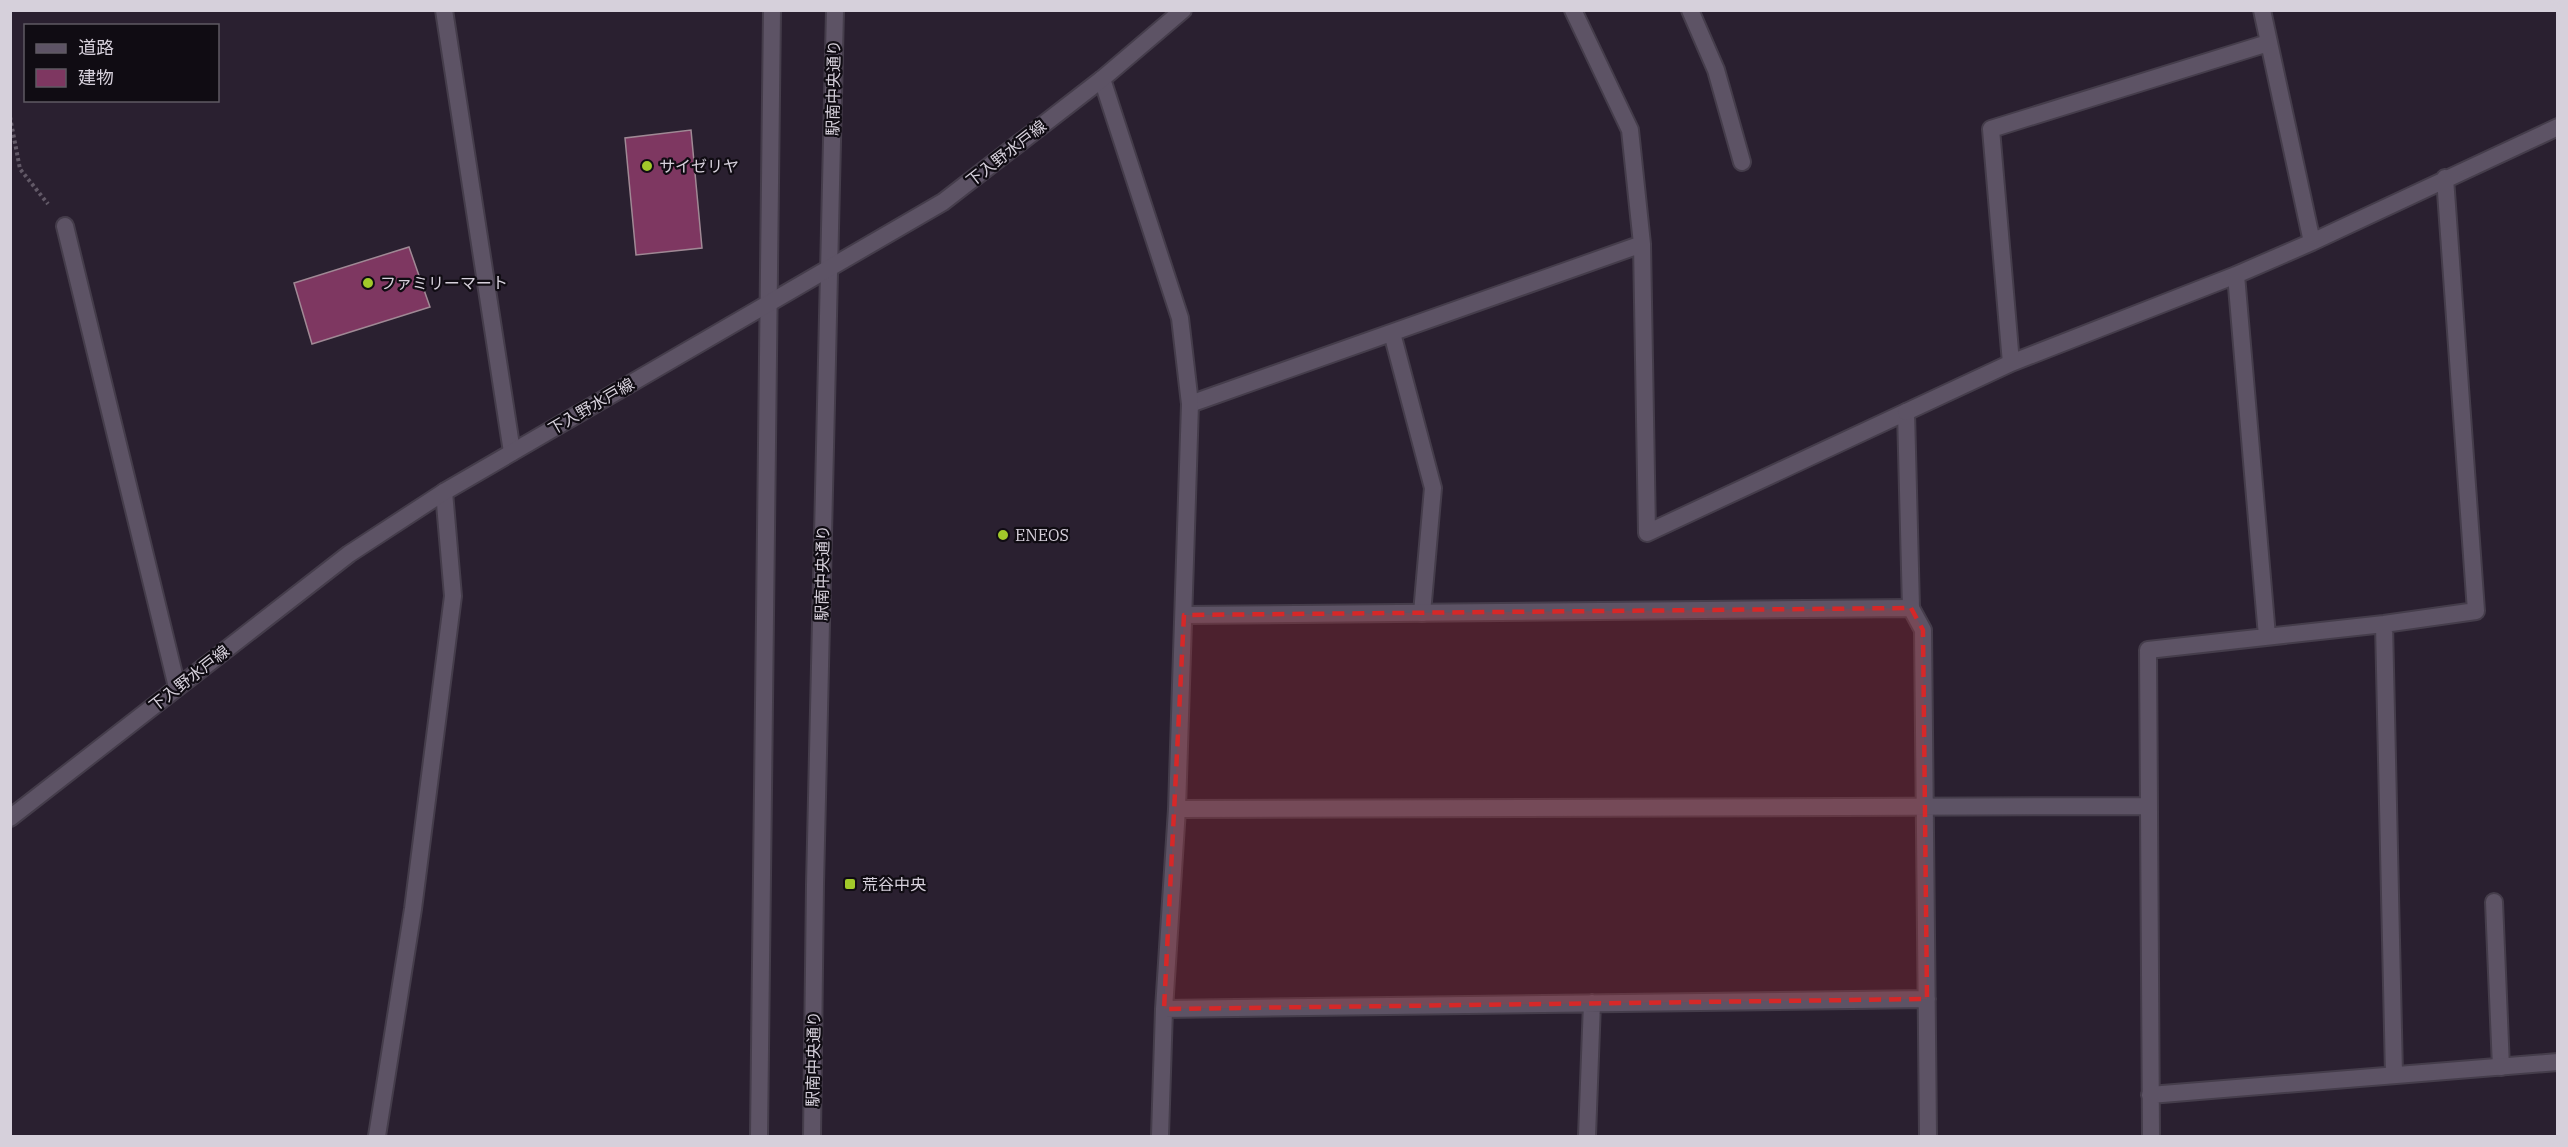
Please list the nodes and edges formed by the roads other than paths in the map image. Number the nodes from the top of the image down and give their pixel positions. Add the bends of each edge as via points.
1 (444, 10) edge
2 (772, 10) edge
3 (835, 10) edge
4 (1183, 10) edge
5 (1573, 10) edge
6 (1690, 10) edge
7 (2262, 10) edge
8 (2268, 43) junction
9 (1101, 79) junction
10 (2558, 127) edge
11 (1742, 162) dead end
12 (2445, 178) junction
13 (65, 226) road end
14 (2312, 242) junction
15 (1642, 244) junction
16 (830, 267) junction
17 (2236, 275) junction
18 (767, 302) junction
19 (1392, 333) junction
20 (2011, 363) junction
21 (1190, 404) junction
22 (1906, 412) junction
23 (512, 452) junction
24 (444, 492) junction
25 (1911, 609) junction
26 (1422, 613) junction
27 (1184, 615) junction
28 (2384, 624) junction
29 (2267, 636) junction
30 (177, 687) junction
31 (2147, 806) junction
32 (1925, 808) junction
33 (1177, 809) junction
34 (10, 818) edge
35 (2494, 902) dead end
36 (1927, 999) junction
37 (1592, 1003) junction
38 (1164, 1009) junction
39 (2558, 1062) edge
40 (2501, 1067) junction
41 (2394, 1075) junction
42 (2150, 1095) junction
43 (376, 1137) edge
44 (759, 1137) edge
45 (812, 1137) edge
46 (1160, 1137) edge
47 (1587, 1137) edge
48 (1928, 1137) edge
49 (2151, 1137) edge

1 - 23 street
2 - 18 street
3 - 16 street, 駅南中央通り
4 - 9 street, 下入野水戸線
5 - 15 street via 1630,130
6 - 11 street via 1716,70
7 - 8 street
8 - 14 street
8 - 20 street via 1991,129
9 - 16 street, 下入野水戸線 via 943,202
9 - 21 street via 1180,318
10 - 12 street
12 - 14 street
12 - 28 street via 2476,611
13 - 30 street
14 - 17 street
15 - 19 street
15 - 22 street via 1647,533
16 - 18 street, 下入野水戸線
16 - 45 street, 駅南中央通り via 814,885
17 - 20 street
17 - 29 street
18 - 23 street, 下入野水戸線
18 - 44 street
19 - 21 street
19 - 26 street via 1433,488
20 - 22 street
21 - 27 street
22 - 25 street
23 - 24 street, 下入野水戸線
24 - 30 street, 下入野水戸線 via 349,554
24 - 43 street via 453,596 413,909
25 - 26 street
25 - 32 street via 1923,630
26 - 27 street
27 - 33 street
28 - 29 street
28 - 41 street
29 - 31 street via 2148,650
30 - 34 street, 下入野水戸線
31 - 32 street
31 - 42 street
32 - 33 street
32 - 36 street
33 - 38 street
35 - 40 street
36 - 37 street
36 - 48 street
37 - 38 street
37 - 47 street
38 - 46 street
39 - 40 street
40 - 41 street
41 - 42 street
42 - 49 street

